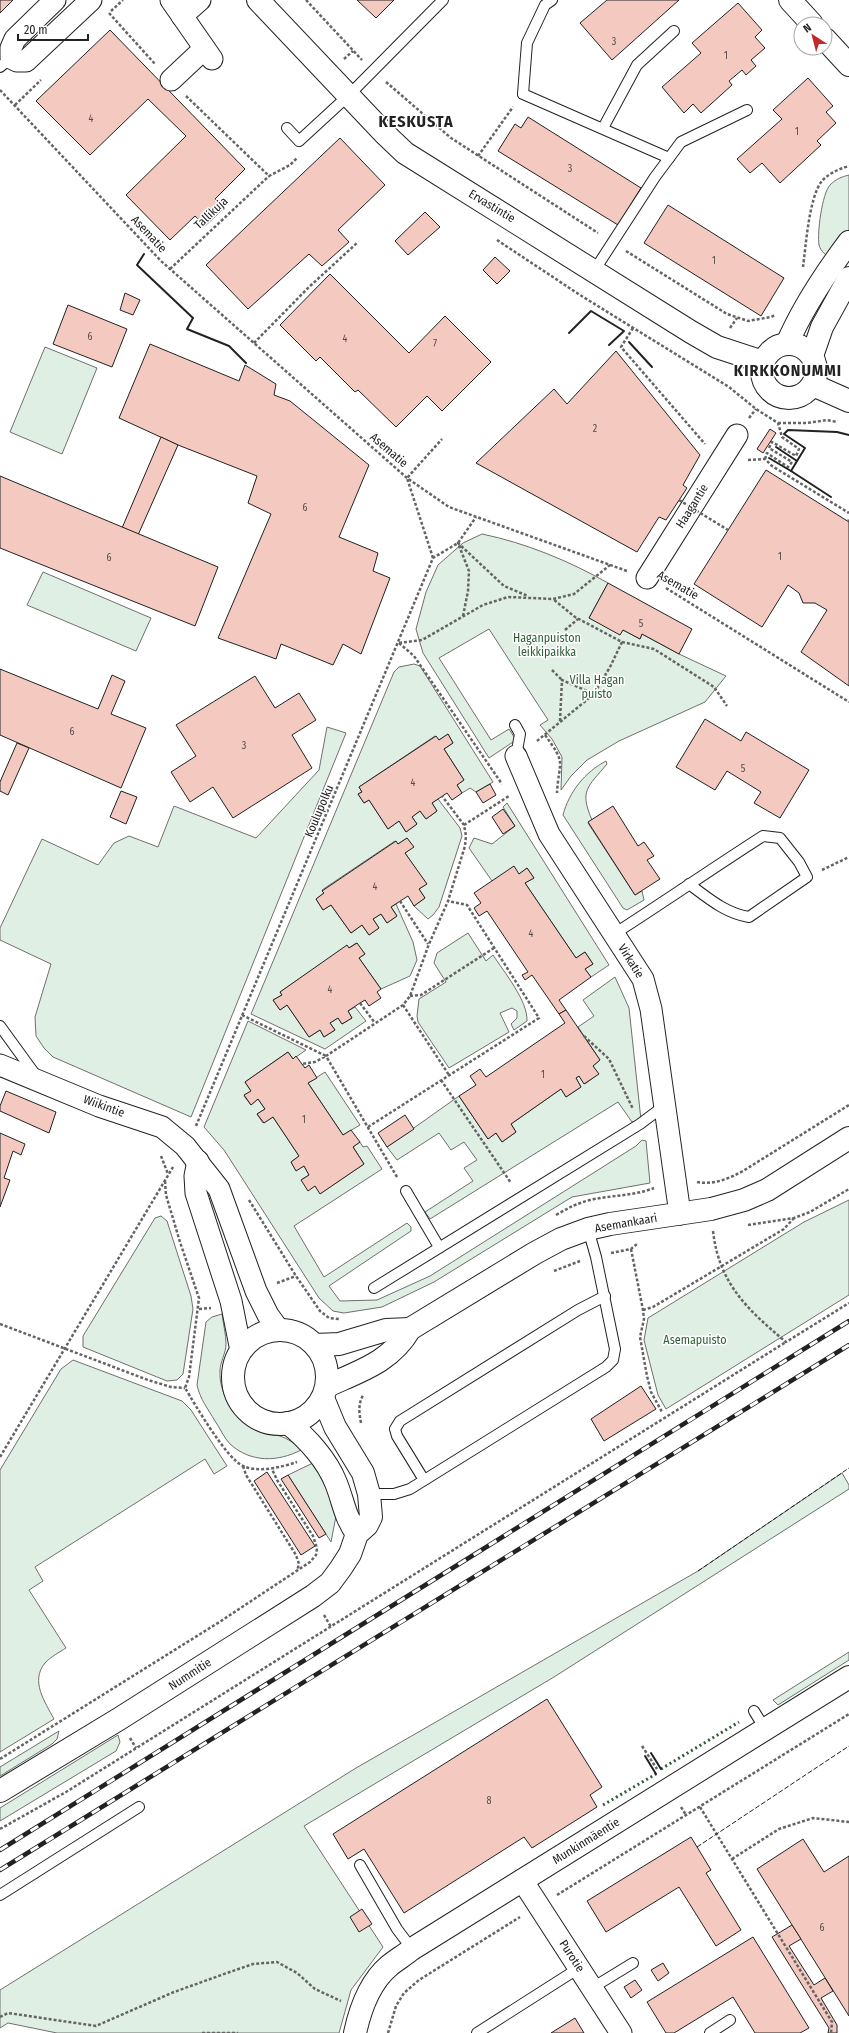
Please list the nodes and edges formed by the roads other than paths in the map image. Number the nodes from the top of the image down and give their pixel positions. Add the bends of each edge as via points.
1 (55, 0) edge
2 (91, 0) edge
3 (200, 0) edge
4 (258, 0) edge
5 (443, 0) edge
6 (552, 0) edge
7 (790, 0) edge
8 (177, 8) edge
9 (805, 16) edge
10 (674, 31) dead end
11 (833, 48) edge
12 (5, 63) edge
13 (849, 65) edge
14 (171, 80) road end
15 (348, 95) junction
16 (747, 110) dead end
17 (287, 128) dead end
18 (603, 128) junction
19 (669, 158) junction
20 (849, 242) edge
21 (594, 271) junction
22 (849, 278) edge
23 (787, 344) junction
24 (812, 356) junction
25 (763, 362) junction
26 (813, 385) junction
27 (849, 401) edge
28 (737, 435) dead end
29 (647, 578) road end
30 (515, 724) dead end
31 (516, 756) joint
32 (689, 884) junction
33 (614, 934) junction
34 (0, 1026) edge
35 (0, 1065) edge
36 (40, 1081) junction
37 (664, 1106) junction
38 (849, 1138) edge
39 (198, 1161) junction
40 (406, 1191) road end
41 (680, 1214) junction
42 (588, 1230) junction
43 (439, 1247) junction
44 (374, 1288) dead end
45 (605, 1296) junction
46 (410, 1329) junction
47 (279, 1330) junction
48 (315, 1345) junction
49 (241, 1351) junction
50 (325, 1392) junction
51 (288, 1423) junction
52 (424, 1480) junction
53 (369, 1494) junction
54 (357, 1534) junction
55 (849, 1677) edge
56 (754, 1711) dead end
57 (765, 1730) junction
58 (0, 1791) edge
59 (139, 1807) dead end
60 (360, 1865) dead end
61 (522, 1880) junction
62 (0, 1895) edge
63 (412, 1949) junction
64 (633, 1963) dead end
65 (579, 1968) junction
66 (592, 1988) junction
67 (730, 2020) dead end
68 (355, 2033) edge
69 (477, 2033) edge
70 (621, 2033) edge
71 (710, 2033) edge

1 - 12 street via 15,39
2 - 12 street via 26,61
3 - 8 street
4 - 15 street, Ervastintie
5 - 15 lane
6 - 18 lane via 545,5 527,44 523,94
7 - 9 street
8 - 14 street via 208,54
10 - 18 lane via 637,65
11 - 13 street
15 - 17 lane via 299,141
15 - 21 street, Ervastintie via 406,153
16 - 19 lane via 681,142
18 - 19 lane
19 - 21 lane
20 - 23 street via 812,296
21 - 25 street, Ervastintie via 717,346
22 - 24 street via 822,327
23 - 24 street via 802,346
23 - 25 street via 772,349
24 - 26 street via 817,371
25 - 26 street via 763,380 774,394 795,398 807,392
26 - 27 street
28 - 29 street, Haagantie
30 - 31 lane via 520,734
31 - 33 street, Virkatie via 548,834
32 - 32 lane via 720,907 734,914 749,917 808,877 780,838 763,836
32 - 33 lane
33 - 37 street, Virkatie via 643,979 651,1009
34 - 36 lane
35 - 36 street, Wiikintie
36 - 39 street, Wiikintie via 100,1106 162,1127
37 - 41 street, Virkatie
37 - 43 lane via 640,1124
38 - 41 street, Asemankaari via 767,1190 744,1200
39 - 47 street, Wiikintie via 219,1190 256,1291
39 - 49 street via 196,1193 232,1301
40 - 43 lane
41 - 42 street, Asemankaari via 610,1224
42 - 45 lane
42 - 46 street, Asemankaari via 535,1253
43 - 44 lane
45 - 52 lane via 615,1349 613,1360 606,1367
45 - 52 lane via 578,1310 400,1421 395,1429 397,1436
46 - 48 street, Asemankaari via 386,1330 339,1344
46 - 50 street, Asemankaari via 402,1343 390,1355
47 - 48 street via 305,1336
47 - 49 street via 257,1336
48 - 50 street via 326,1364
49 - 51 street via 233,1374 234,1386 244,1408 264,1421
50 - 51 street via 314,1410 302,1419
50 - 53 street, Nummitie via 335,1427 363,1473
51 - 54 street via 301,1433 328,1469 338,1488 347,1520
52 - 53 lane via 410,1489 394,1494
53 - 54 street, Nummitie via 371,1517 368,1525
54 - 58 street, Nummitie via 342,1568 330,1583 313,1596
55 - 57 street, Munkinmäentie
56 - 57 lane
57 - 61 street, Munkinmäentie
59 - 62 lane
60 - 63 lane via 397,1929
61 - 63 street, Munkinmäentie
61 - 65 street, Purotie
63 - 68 street, Munkinmäentie via 388,1967 371,1988
64 - 66 lane
65 - 66 street, Purotie
65 - 69 lane
66 - 70 street, Purotie
67 - 71 lane

